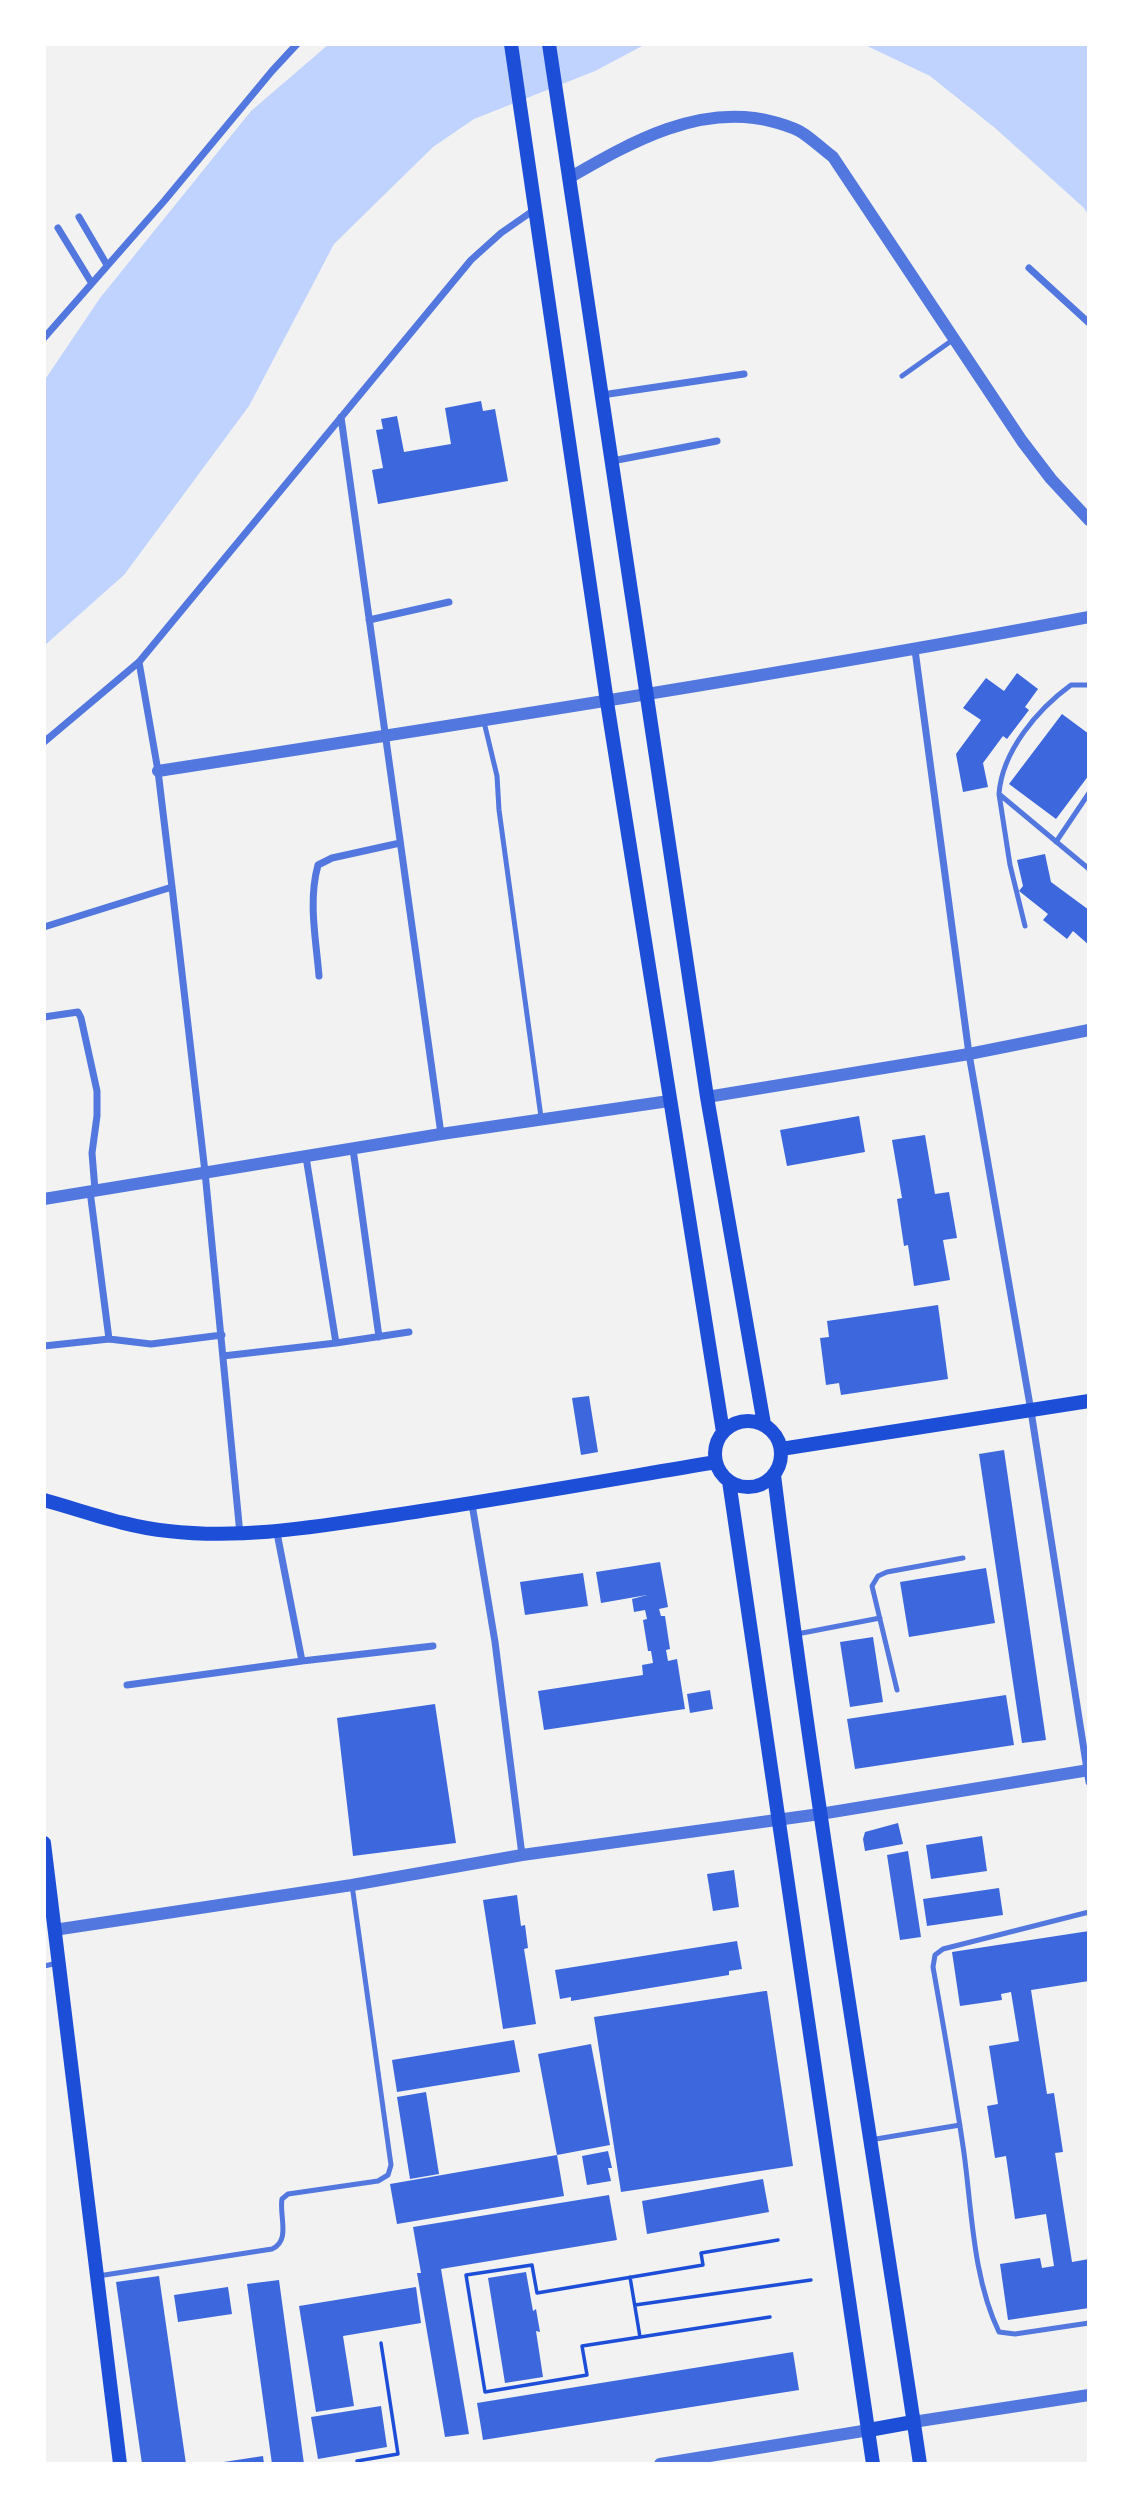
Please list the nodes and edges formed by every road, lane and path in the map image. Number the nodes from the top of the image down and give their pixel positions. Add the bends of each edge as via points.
1 (296, 44) edge
2 (510, 44) edge
3 (549, 44) edge
4 (569, 178) junction
5 (535, 210) junction
6 (79, 217) dead end
7 (58, 228) dead end
8 (107, 265) junction
9 (1029, 268) dead end
10 (91, 282) junction
11 (1089, 323) edge
12 (44, 338) edge
13 (954, 339) junction
14 (744, 374) dead end
15 (902, 376) dead end
16 (602, 395) junction
17 (341, 417) junction
18 (718, 441) dead end
19 (611, 461) junction
20 (1089, 520) edge
21 (449, 602) dead end
22 (1089, 617) edge
23 (369, 620) junction
24 (915, 650) junction
25 (139, 662) junction
26 (1089, 685) edge
27 (647, 695) junction
28 (607, 702) junction
29 (483, 720) junction
30 (385, 736) junction
31 (44, 742) edge
32 (158, 771) junction
33 (1089, 793) edge
34 (999, 794) junction
35 (1056, 842) junction
36 (400, 843) junction
37 (1089, 869) edge
38 (172, 887) junction
39 (1025, 926) dead end
40 (44, 927) edge
41 (319, 976) dead end
42 (44, 1017) edge
43 (1089, 1030) edge
44 (970, 1054) junction
45 (707, 1097) junction
46 (669, 1101) junction
47 (542, 1121) junction
48 (441, 1134) junction
49 (353, 1149) junction
50 (306, 1157) junction
51 (205, 1172) junction
52 (93, 1191) junction
53 (44, 1199) edge
54 (409, 1332) dead end
55 (222, 1335) junction
56 (379, 1336) junction
57 (109, 1339) junction
58 (336, 1343) junction
59 (44, 1346) edge
60 (223, 1356) junction
61 (1089, 1401) edge
62 (1031, 1411) junction
63 (764, 1424) junction
64 (723, 1432) junction
65 (781, 1449) junction
66 (716, 1462) junction
67 (774, 1475) junction
68 (729, 1481) junction
69 (44, 1500) edge
70 (472, 1504) junction
71 (277, 1533) junction
72 (240, 1534) junction
73 (963, 1558) dead end
74 (880, 1618) junction
75 (794, 1635) junction
76 (433, 1646) dead end
77 (302, 1661) junction
78 (127, 1685) dead end
79 (897, 1690) dead end
80 (1088, 1774) edge
81 (820, 1814) junction
82 (778, 1819) junction
83 (44, 1843) edge
84 (522, 1855) junction
85 (352, 1885) junction
86 (1089, 1912) edge
87 (54, 1930) junction
88 (51, 1964) edge
89 (960, 2125) junction
90 (870, 2140) junction
91 (778, 2241) dead end
92 (98, 2276) junction
93 (630, 2277) junction
94 (811, 2280) dead end
95 (635, 2305) junction
96 (770, 2317) dead end
97 (1089, 2323) edge
98 (640, 2337) junction
99 (381, 2343) dead end
100 (1089, 2395) edge
101 (913, 2422) junction
102 (869, 2430) junction
103 (120, 2464) edge
104 (358, 2464) edge
105 (660, 2464) edge
106 (873, 2464) edge
107 (920, 2464) edge

1 - 8 street
2 - 5 main road
3 - 4 main road
4 - 13 street via 633,143 700,120 753,116 803,133 833,157
4 - 16 main road
5 - 17 street via 471,260
5 - 28 main road
6 - 8 street
7 - 10 street
8 - 10 street
9 - 11 street
10 - 12 street
13 - 15 lane
13 - 20 street via 1022,441
14 - 16 street
16 - 19 main road
17 - 23 street
17 - 25 street
18 - 19 street
19 - 27 main road
21 - 23 street
22 - 24 street
23 - 30 street
24 - 27 street
24 - 44 street
25 - 31 street
25 - 32 street
26 - 34 lane via 1071,685 1040,713 1005,765
27 - 28 street
27 - 45 main road
28 - 29 street
28 - 46 main road
29 - 30 street
29 - 47 lane via 497,776
30 - 32 street
30 - 36 street
32 - 38 street
33 - 35 lane
34 - 35 lane
34 - 39 lane
35 - 37 lane
36 - 41 street via 317,865 313,896
36 - 48 street
38 - 40 street
38 - 51 street
42 - 52 street via 78,1012 81,1018 97,1091
43 - 44 street
44 - 45 street
44 - 62 street
45 - 63 main road
46 - 47 street
46 - 64 main road
47 - 48 street
48 - 49 street
49 - 50 street
49 - 56 street
50 - 51 street
50 - 58 street
51 - 52 street
51 - 55 street
52 - 53 street
52 - 57 street
54 - 56 street
55 - 57 street via 143,1345
55 - 60 street
56 - 58 street
57 - 59 street
58 - 60 street
60 - 72 street
61 - 62 main road
62 - 65 main road
62 - 80 street
63 - 64 main road via 742,1421
63 - 65 main road
64 - 66 main road
65 - 67 main road
66 - 68 main road
66 - 70 main road
67 - 68 main road via 753,1487
67 - 75 main road
68 - 82 main road
69 - 72 main road via 167,1531
70 - 71 main road
70 - 84 street
71 - 72 main road
71 - 77 street
73 - 74 lane via 878,1576 872,1586
74 - 75 lane
74 - 79 lane
75 - 81 main road
76 - 77 street
77 - 78 street
80 - 81 street
81 - 82 street
81 - 90 main road
82 - 84 street
82 - 102 main road
83 - 87 main road
84 - 85 street
85 - 87 street
85 - 92 lane via 391,2165 388,2175 378,2181 288,2194 280,2208 284,2238 272,2249
86 - 89 lane via 960,1943 935,1955 933,1967
87 - 88 main road
88 - 92 main road
89 - 90 lane
89 - 97 lane via 978,2260 989,2311 999,2332
90 - 101 main road
91 - 93 path via 701,2253 704,2264
92 - 103 main road
93 - 95 path
93 - 98 path via 537,2292 532,2264 466,2276 485,2392 587,2375 582,2346
94 - 95 path
95 - 98 path
96 - 98 path
99 - 104 path via 398,2454
100 - 101 street
101 - 102 main road
101 - 107 main road
102 - 105 street
102 - 106 main road

